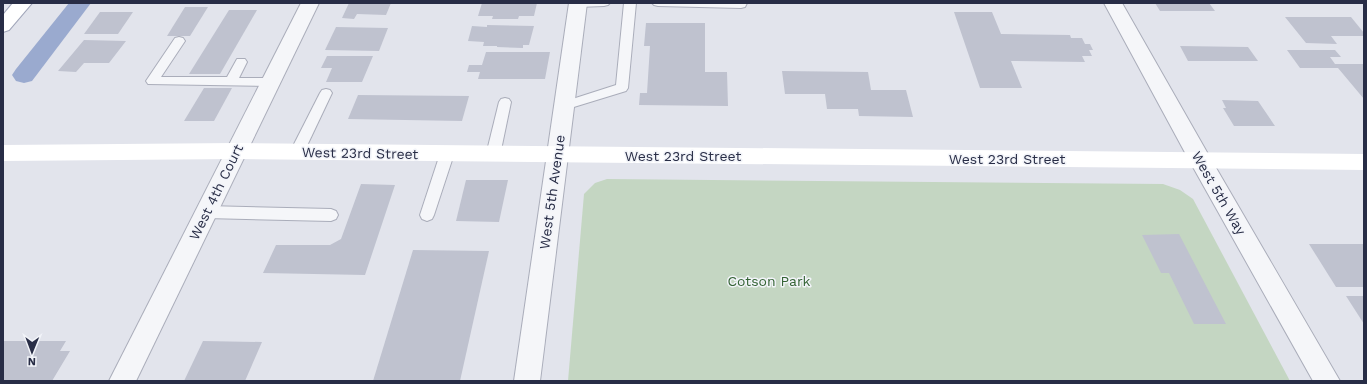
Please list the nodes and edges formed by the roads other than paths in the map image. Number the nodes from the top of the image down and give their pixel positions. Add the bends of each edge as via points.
1 (23, 3) edge
2 (310, 3) edge
3 (578, 3) edge
4 (604, 3) edge
5 (630, 3) edge
6 (658, 3) edge
7 (741, 3) edge
8 (1113, 3) edge
9 (3, 26) edge
10 (179, 41) dead end
11 (241, 62) dead end
12 (231, 82) junction
13 (271, 82) junction
14 (326, 93) dead end
15 (505, 102) dead end
16 (564, 106) junction
17 (237, 151) junction
18 (3, 152) edge
19 (297, 152) junction
20 (447, 154) junction
21 (493, 154) junction
22 (557, 155) junction
23 (1200, 160) junction
24 (1364, 162) edge
25 (206, 212) junction
26 (331, 215) dead end
27 (427, 215) dead end
28 (122, 381) edge
29 (527, 381) edge
30 (1327, 381) edge

1 - 9 street
2 - 13 street, West 4th Court
3 - 4 lane
3 - 16 street, West 5th Avenue
5 - 16 lane via 622,88
6 - 7 lane
8 - 23 street, West 5th Way
10 - 12 lane via 152,81
11 - 12 lane
12 - 13 lane
13 - 17 street, West 4th Court
14 - 19 lane
15 - 21 lane
16 - 22 street, West 5th Avenue
17 - 18 street, West 23rd Street
17 - 19 street, West 23rd Street
17 - 25 street, West 4th Court
19 - 20 street, West 23rd Street
20 - 21 street, West 23rd Street
20 - 27 lane
21 - 22 street, West 23rd Street
22 - 23 street, West 23rd Street
22 - 29 street, West 5th Avenue
23 - 24 street, West 23rd Street
23 - 30 street, West 5th Way
25 - 26 lane
25 - 28 street, West 4th Court

